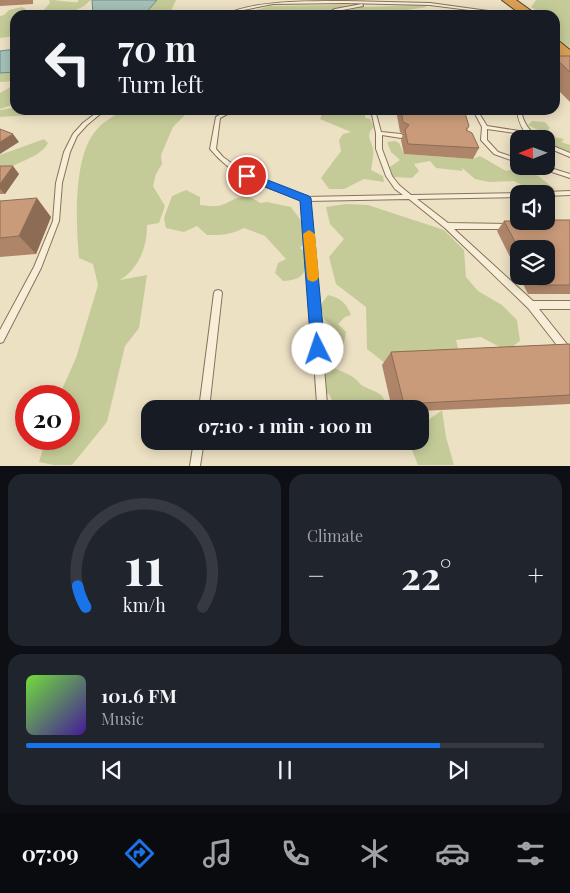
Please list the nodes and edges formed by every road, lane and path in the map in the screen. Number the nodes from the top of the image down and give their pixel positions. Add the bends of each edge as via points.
1 (507, 0) edge
2 (380, 3) junction
3 (237, 10) edge
4 (336, 10) edge
5 (477, 10) edge
6 (516, 10) edge
7 (523, 10) edge
8 (560, 49) edge
9 (570, 58) edge
10 (97, 115) edge
11 (222, 115) edge
12 (373, 115) edge
13 (478, 115) edge
14 (519, 115) edge
15 (485, 127) junction
16 (526, 130) edge
17 (510, 131) edge
18 (379, 134) junction
19 (401, 136) dead end
20 (475, 140) edge
21 (484, 140) junction
22 (555, 149) edge
23 (570, 155) edge
24 (510, 158) edge
25 (555, 171) edge
26 (570, 176) edge
27 (570, 193) edge
28 (555, 194) edge
29 (510, 195) edge
30 (410, 197) junction
31 (305, 198) junction
32 (446, 226) junction
33 (510, 226) edge
34 (218, 294) dead end
35 (531, 305) junction
36 (570, 305) edge
37 (0, 338) edge
38 (570, 355) edge
39 (205, 400) edge
40 (322, 400) edge
41 (198, 450) edge
42 (195, 466) edge

1 - 6 highway
1 - 7 highway
2 - 3 lane via 273,3
2 - 4 lane
2 - 5 lane via 430,4
8 - 9 highway
10 - 37 lane via 75,136 67,152 59,183 56,220 37,268
11 - 31 lane via 218,117 213,149 218,155 247,176
12 - 18 lane
13 - 15 lane
14 - 16 lane
15 - 17 lane
15 - 21 lane
18 - 19 lane
18 - 30 lane via 379,149 388,176
20 - 21 lane
21 - 24 lane via 496,153
22 - 23 lane
25 - 26 lane
27 - 28 lane
29 - 30 lane
30 - 31 lane
30 - 32 lane
31 - 40 lane
32 - 33 lane
32 - 35 lane
34 - 39 lane
35 - 36 lane
35 - 38 lane
41 - 42 lane

